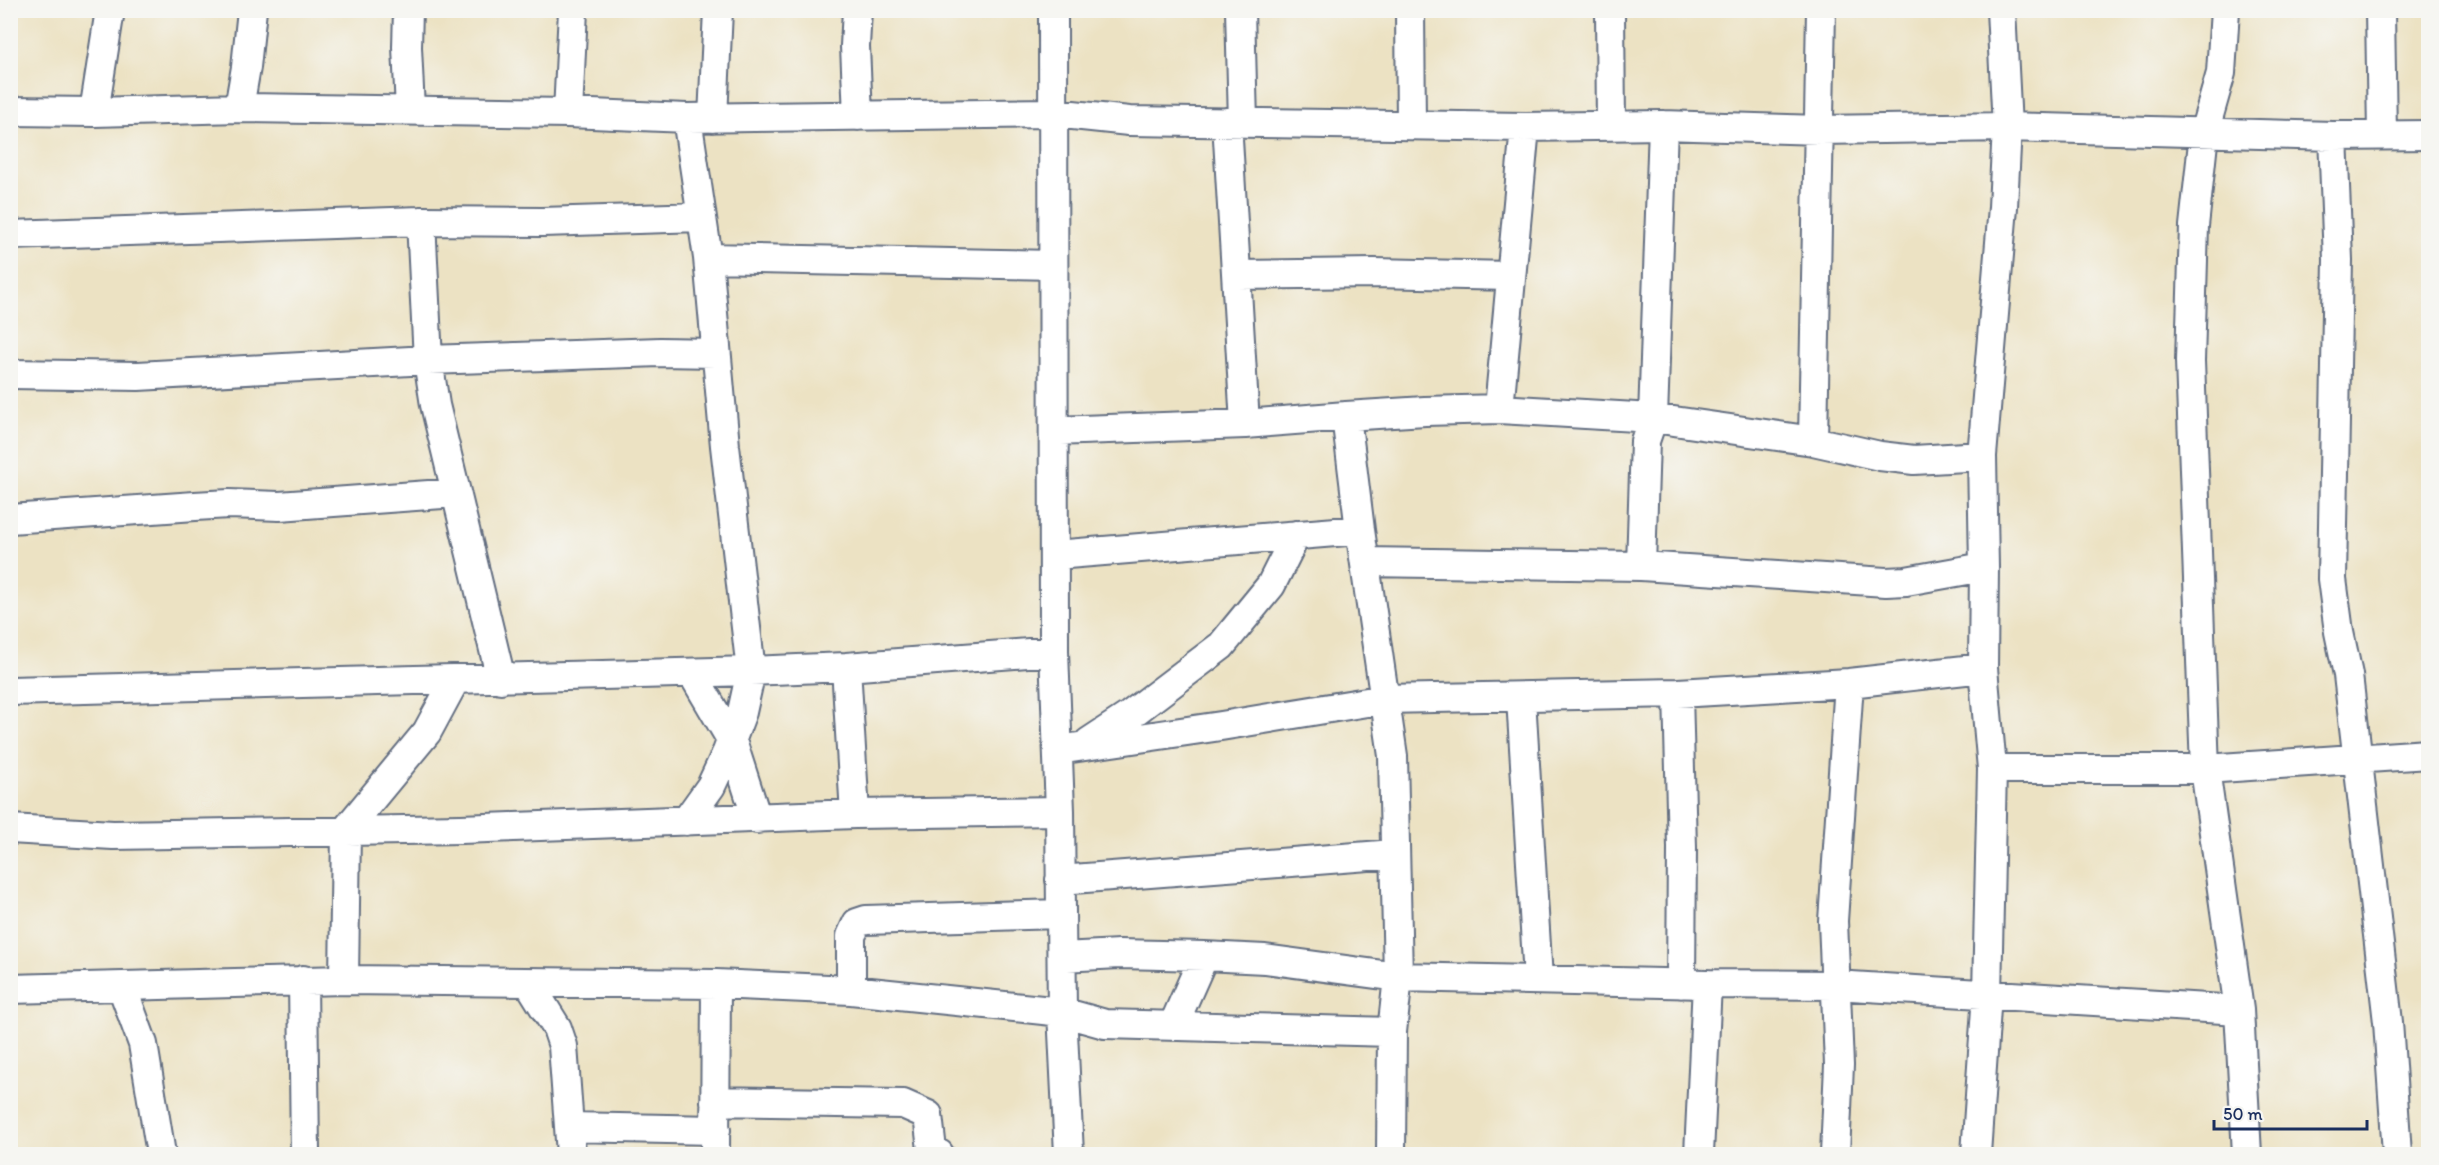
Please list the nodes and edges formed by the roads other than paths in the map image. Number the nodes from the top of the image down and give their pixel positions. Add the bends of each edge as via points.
1 (110, 10) edge
2 (252, 10) edge
3 (408, 10) edge
4 (573, 10) edge
5 (718, 10) edge
6 (856, 10) edge
7 (1053, 10) edge
8 (1240, 10) edge
9 (1410, 10) edge
10 (1610, 10) edge
11 (1821, 10) edge
12 (2001, 10) edge
13 (2225, 10) edge
14 (2380, 10) edge
15 (239, 108) junction
16 (410, 110) junction
17 (10, 111) edge
18 (94, 112) junction
19 (568, 113) junction
20 (1054, 113) junction
21 (858, 116) junction
22 (700, 118) junction
23 (1235, 122) junction
24 (1411, 124) junction
25 (1611, 125) junction
26 (1663, 125) junction
27 (1525, 127) junction
28 (2007, 128) junction
29 (1820, 130) junction
30 (2204, 133) junction
31 (2333, 135) junction
32 (2382, 135) junction
33 (2428, 135) edge
34 (701, 217) junction
35 (421, 220) junction
36 (10, 235) edge
37 (708, 258) junction
38 (1053, 265) junction
39 (1237, 275) junction
40 (1511, 276) junction
41 (716, 353) junction
42 (428, 360) junction
43 (10, 374) edge
44 (1499, 410) junction
45 (1346, 416) junction
46 (1653, 418) junction
47 (1245, 424) junction
48 (1054, 431) junction
49 (1813, 441) junction
50 (1982, 456) junction
51 (456, 493) junction
52 (10, 519) edge
53 (1360, 530) junction
54 (1296, 535) junction
55 (1055, 555) junction
56 (1365, 562) junction
57 (1641, 566) junction
58 (1984, 567) junction
59 (1054, 651) junction
60 (846, 667) junction
61 (1983, 668) junction
62 (751, 671) junction
63 (692, 673) junction
64 (501, 679) junction
65 (454, 680) junction
66 (1849, 682) junction
67 (10, 691) edge
68 (1678, 693) junction
69 (1521, 698) junction
70 (1385, 699) junction
71 (732, 741) junction
72 (1071, 748) junction
73 (2428, 754) edge
74 (2358, 758) junction
75 (1992, 769) junction
76 (2205, 769) junction
77 (1060, 811) junction
78 (855, 814) junction
79 (757, 819) junction
80 (686, 821) junction
81 (10, 829) edge
82 (346, 830) junction
83 (1394, 854) junction
84 (1060, 880) junction
85 (1061, 914) junction
86 (1204, 956) junction
87 (1062, 957) junction
88 (1398, 977) junction
89 (1538, 979) junction
90 (303, 980) junction
91 (344, 980) junction
92 (529, 983) junction
93 (716, 984) junction
94 (1694, 984) junction
95 (1835, 985) junction
96 (122, 987) junction
97 (10, 989) edge
98 (851, 990) junction
99 (1987, 994) junction
100 (2239, 1010) junction
101 (1062, 1012) junction
102 (1173, 1026) junction
103 (1392, 1032) junction
104 (716, 1101) junction
105 (570, 1141) edge
106 (715, 1142) edge
107 (1061, 1154) edge
108 (161, 1155) edge
109 (305, 1155) edge
110 (939, 1155) edge
111 (1391, 1155) edge
112 (1699, 1155) edge
113 (1834, 1155) edge
114 (1976, 1155) edge
115 (2247, 1155) edge
116 (2397, 1155) edge

1 - 18 street
2 - 15 street
3 - 16 street
4 - 19 street
5 - 22 street
6 - 21 street
7 - 20 street
8 - 23 street
9 - 24 street
10 - 25 street
11 - 29 street
12 - 28 street
13 - 30 street via 2221,74
14 - 32 street
15 - 16 street
15 - 18 street
16 - 19 street
17 - 18 street
19 - 22 street
20 - 21 street
20 - 23 street via 1130,121
20 - 38 street
21 - 22 street
22 - 34 street
23 - 24 street
23 - 39 street
24 - 27 street
25 - 26 street
25 - 27 street
26 - 29 street
26 - 46 street
27 - 40 street
28 - 29 street
28 - 30 street
28 - 50 street
29 - 49 street
30 - 31 street
30 - 76 street via 2194,226 2190,361
31 - 32 street
31 - 74 street via 2338,260 2332,579
32 - 33 street
34 - 35 street via 542,222
34 - 37 street
35 - 36 street
35 - 42 street
37 - 38 street
37 - 41 street
38 - 48 street
39 - 40 street
39 - 47 street
40 - 44 street
41 - 42 street
41 - 62 street
42 - 43 street via 138,376
42 - 51 street
44 - 45 street
44 - 46 street
45 - 47 street
45 - 53 street
46 - 49 street
46 - 57 street via 1645,441
47 - 48 street
48 - 55 street
49 - 50 street via 1914,460
50 - 58 street
51 - 52 street
51 - 64 street
53 - 54 street
53 - 56 street
54 - 55 street
54 - 72 street via 1271,585 1221,646 1130,715
55 - 59 street
56 - 57 street
56 - 70 street
57 - 58 street via 1886,582
58 - 61 street
59 - 60 street
59 - 72 street
60 - 62 street
60 - 78 street
61 - 66 street
61 - 75 street
62 - 63 street
62 - 71 street
63 - 64 street
63 - 71 street
64 - 65 street
65 - 67 street
65 - 82 street via 427,732
66 - 68 street
66 - 95 street via 1833,921
68 - 69 street
68 - 94 street via 1682,848
69 - 70 street
69 - 89 street
70 - 72 street
70 - 83 street via 1393,756
71 - 79 street
71 - 80 street via 711,786
72 - 77 street
73 - 74 street
74 - 76 street
74 - 116 street via 2388,1022
75 - 76 street
75 - 99 street
76 - 100 street
77 - 78 street
77 - 84 street
78 - 79 street
79 - 80 street
80 - 82 street
81 - 82 street via 113,834
82 - 91 street
83 - 84 street
83 - 88 street
84 - 85 street
85 - 87 street
85 - 98 street via 857,923 851,936
86 - 87 street
86 - 88 street via 1265,959
86 - 102 street
87 - 101 street
88 - 89 street
88 - 103 street
89 - 94 street
90 - 91 street
90 - 96 street
90 - 109 street
91 - 92 street
92 - 93 street
92 - 105 street via 557,1028 563,1046
93 - 98 street
93 - 104 street
94 - 95 street
94 - 112 street
95 - 99 street
95 - 113 street via 1839,1065
96 - 97 street
96 - 108 street via 143,1044
98 - 101 street
99 - 100 street
99 - 114 street
100 - 115 street
101 - 102 street via 1105,1024
101 - 107 street
102 - 103 street
103 - 111 street
104 - 106 street
104 - 110 street via 903,1104 928,1114 932,1150
105 - 106 street

